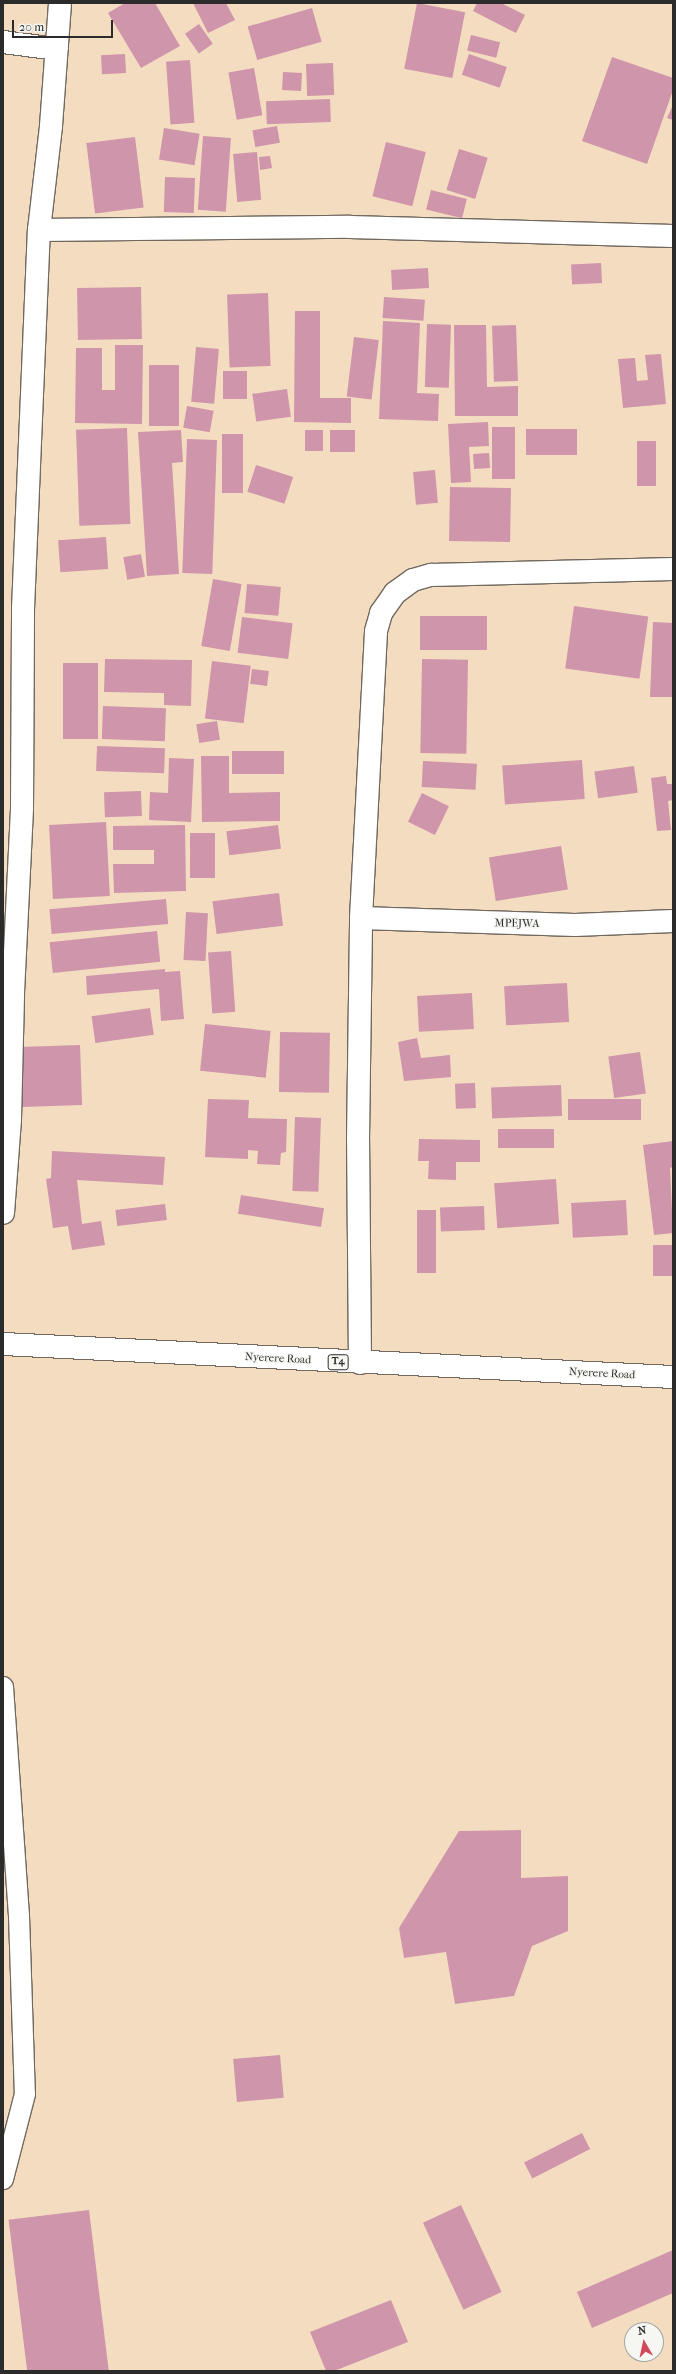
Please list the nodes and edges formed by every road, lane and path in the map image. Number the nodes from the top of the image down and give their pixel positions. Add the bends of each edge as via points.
1 (60, 3) edge
2 (3, 42) edge
3 (57, 50) junction
4 (39, 230) junction
5 (673, 236) edge
6 (673, 569) edge
7 (362, 918) junction
8 (673, 921) edge
9 (9, 936) edge
10 (3, 1213) edge
11 (3, 1344) edge
12 (360, 1363) junction
13 (673, 1378) edge
14 (3, 1688) edge
15 (3, 2179) edge

1 - 3 main road
2 - 3 main road
3 - 4 main road
4 - 5 main road via 350,227
4 - 9 main road via 23,609 22,808
6 - 7 main road via 431,575 414,580 395,593 381,613 376,631
7 - 8 main road, MPEJWA via 575,924
7 - 12 main road via 358,1139
9 - 10 main road via 10,1119
11 - 12 main road, Nyerere Road / T4
12 - 13 main road, Nyerere Road / T4
14 - 15 lane via 19,1916 26,2094

